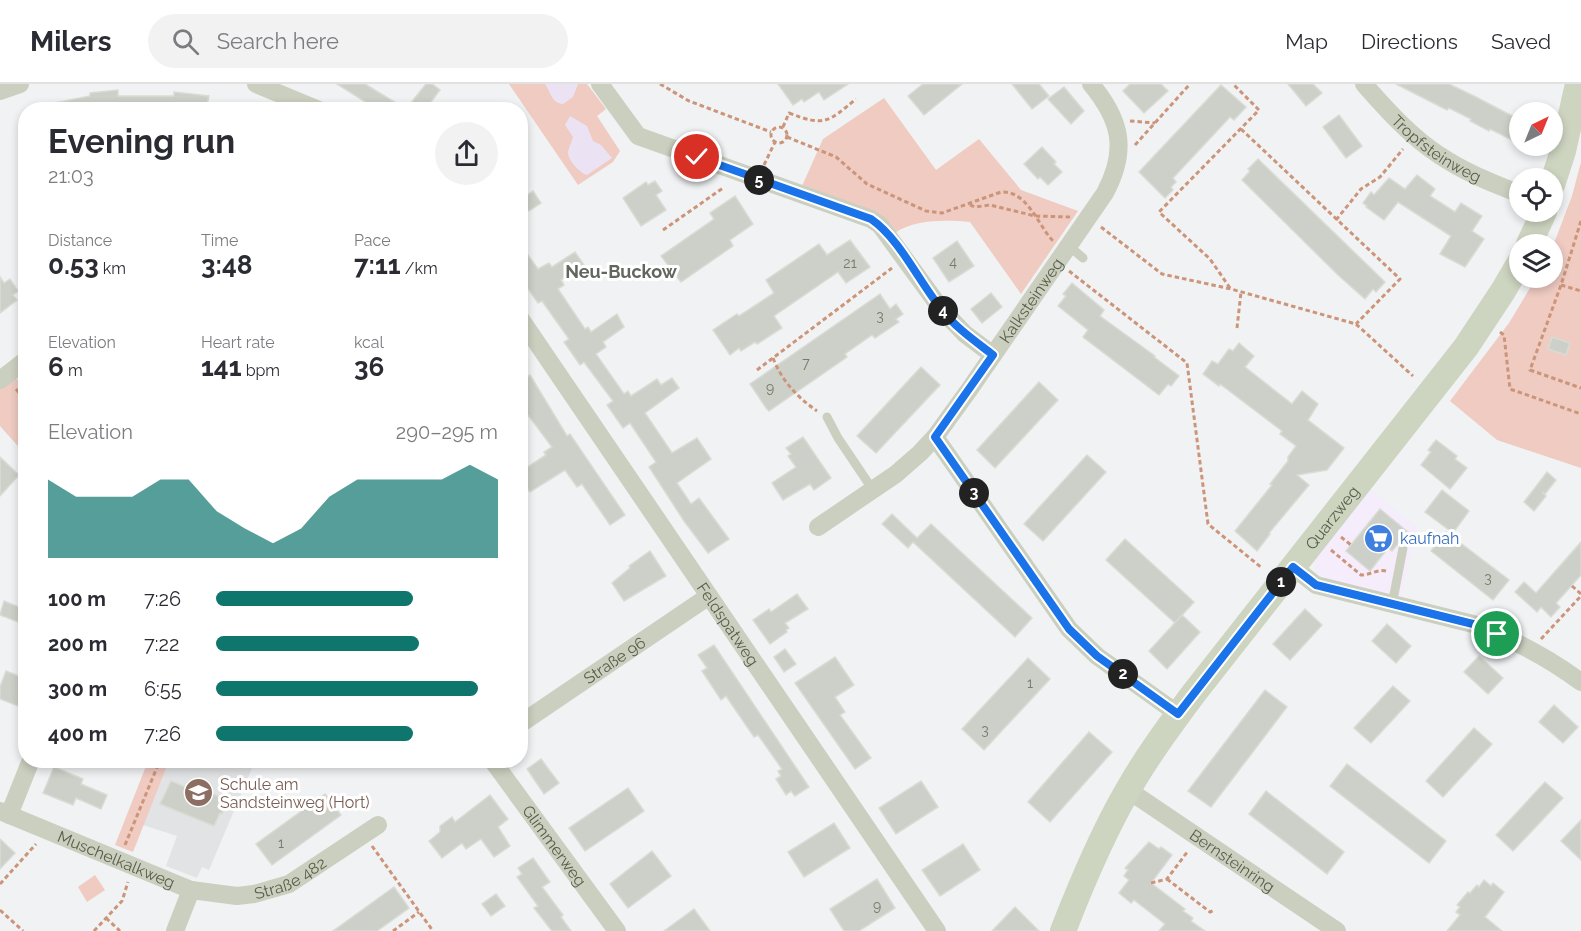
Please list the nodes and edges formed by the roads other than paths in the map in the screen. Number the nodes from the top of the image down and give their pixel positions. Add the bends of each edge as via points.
1 (20, 84) edge
2 (256, 84) edge
3 (600, 84) edge
4 (1091, 84) edge
5 (1364, 84) edge
6 (1578, 84) edge
7 (0, 91) edge
8 (300, 102) edge
9 (1558, 168) edge
10 (1509, 189) edge
11 (1509, 280) edge
12 (528, 330) edge
13 (993, 355) junction
14 (18, 366) edge
15 (0, 380) edge
16 (824, 415) road end
17 (935, 437) junction
18 (873, 490) junction
19 (818, 527) dead end
20 (1403, 548) dead end
21 (1293, 567) junction
22 (709, 596) junction
23 (1392, 605) junction
24 (1581, 682) edge
25 (1178, 714) junction
26 (528, 719) edge
27 (27, 768) edge
28 (498, 768) edge
29 (1128, 790) junction
30 (5, 813) edge
31 (371, 830) road end
32 (192, 890) junction
33 (175, 931) edge
34 (616, 931) edge
35 (937, 931) edge
36 (1063, 931) edge
37 (1337, 931) edge

1 - 7 street
2 - 8 street
3 - 13 street via 638,136 880,225 948,316 964,334
4 - 13 street, Kalksteinweg via 1115,119 1118,161 1112,181 1070,250
5 - 10 street, Tropfsteinweg via 1437,154
6 - 9 street
11 - 21 street, Quarzweg via 1484,321 1424,401
12 - 22 street, Feldspatweg
13 - 17 street, Kalksteinweg
14 - 15 street
16 - 18 lane
17 - 18 street, Kalksteinweg
17 - 25 street via 1075,636
18 - 19 street, Kalksteinweg
20 - 23 lane
21 - 23 street via 1316,585
21 - 25 street, Quarzweg
22 - 26 street, Straße 96
22 - 35 street, Feldspatweg
23 - 24 street via 1473,624 1528,647
25 - 29 street, Quarzweg
27 - 30 street
28 - 34 street, Glimmerweg
29 - 36 street, Quarzweg via 1098,847
29 - 37 street, Bernsteinring
30 - 32 street, Muschelkalkweg
31 - 32 street, Straße 482 via 305,875 272,890 237,896
32 - 33 street, Muschelkalkweg

